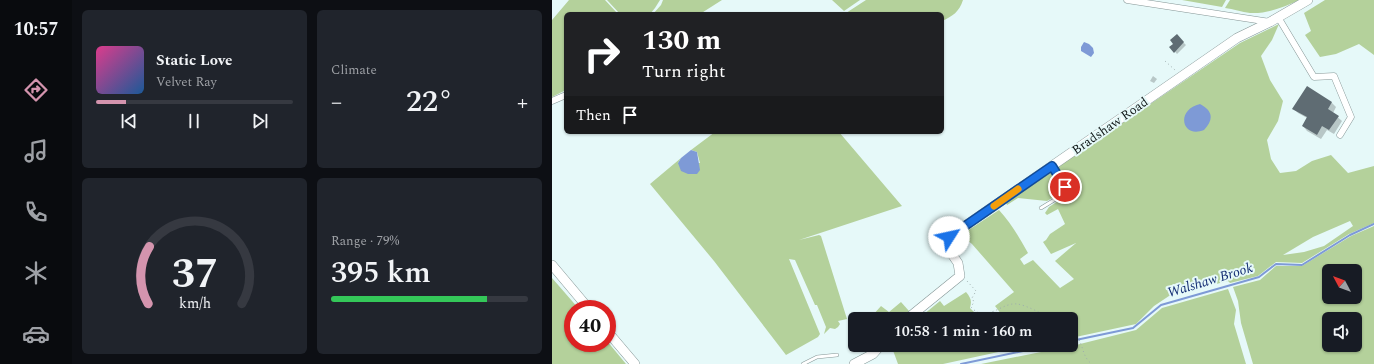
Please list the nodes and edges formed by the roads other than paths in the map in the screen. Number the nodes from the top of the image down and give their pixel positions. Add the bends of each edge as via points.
1 (1127, 0) edge
2 (1308, 0) edge
3 (1274, 19) junction
4 (564, 96) edge
5 (552, 101) edge
6 (1340, 135) dead end
7 (1052, 166) junction
8 (1041, 208) dead end
9 (552, 265) edge
10 (581, 300) edge
11 (916, 312) edge
12 (616, 342) edge
13 (876, 352) edge
14 (837, 355) dead end
15 (634, 364) edge
16 (803, 364) edge
17 (854, 364) edge

1 - 3 street
2 - 3 street, Bradshaw Road
3 - 6 street via 1314,77 1334,76 1351,117
3 - 7 street, Bradshaw Road via 1237,38
4 - 5 street
7 - 8 lane via 1066,190 1064,194
7 - 11 street, Bradshaw Road via 949,237 946,244 958,263 960,276
9 - 10 street
12 - 15 street
13 - 17 street
14 - 16 lane via 817,358

